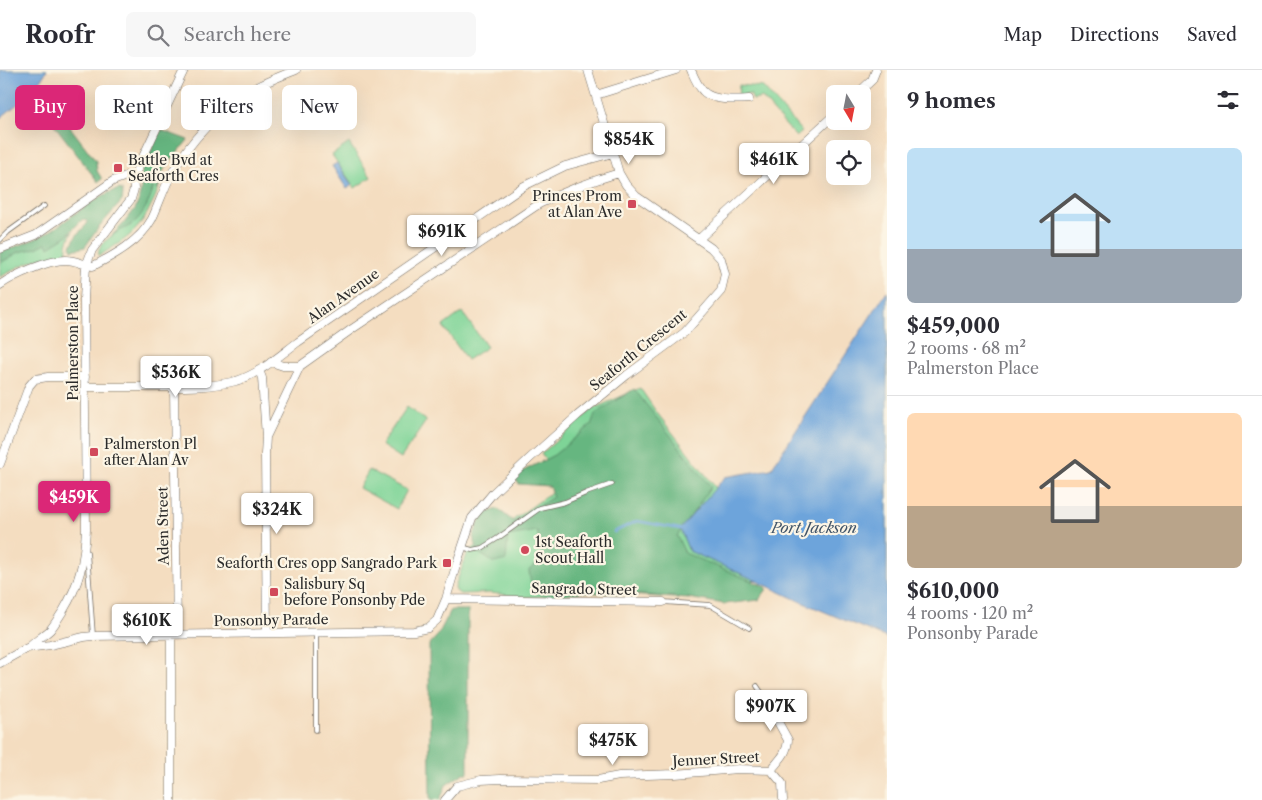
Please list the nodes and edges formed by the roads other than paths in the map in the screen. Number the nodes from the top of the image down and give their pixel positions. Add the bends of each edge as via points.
1 (184, 70) edge
2 (296, 70) edge
3 (588, 70) edge
4 (676, 70) edge
5 (691, 70) edge
6 (876, 70) edge
7 (867, 85) edge
8 (596, 95) junction
9 (749, 99) dead end
10 (826, 122) edge
11 (613, 153) junction
12 (619, 173) junction
13 (130, 177) junction
14 (44, 206) dead end
15 (699, 239) junction
16 (0, 240) edge
17 (0, 249) edge
18 (86, 266) junction
19 (0, 285) edge
20 (272, 362) junction
21 (300, 366) junction
22 (259, 370) junction
23 (85, 377) junction
24 (174, 387) junction
25 (85, 388) junction
26 (266, 437) junction
27 (0, 464) edge
28 (612, 484) dead end
29 (86, 530) junction
30 (462, 546) junction
31 (446, 599) junction
32 (663, 602) joint
33 (749, 628) dead end
34 (316, 632) junction
35 (267, 633) junction
36 (174, 634) junction
37 (92, 636) junction
38 (27, 648) junction
39 (0, 663) edge
40 (757, 686) dead end
41 (763, 695) joint
42 (316, 730) dead end
43 (771, 770) junction
44 (171, 800) edge
45 (445, 800) edge
46 (783, 800) edge

1 - 13 street
2 - 18 street via 251,90 226,108 186,152 141,234 107,259
3 - 8 street, Seaforth Crescent
4 - 8 street
5 - 9 street via 703,92 713,98
6 - 7 street
8 - 11 street, Seaforth Crescent
10 - 15 street
11 - 12 street, Seaforth Crescent
11 - 20 street, Alan Avenue via 564,166 524,186
12 - 15 street, Seaforth Crescent via 636,196
12 - 21 street via 593,180 539,204
13 - 17 street via 113,180 36,235
13 - 18 street, Palmerston Place via 134,189 131,199 92,250
14 - 16 lane
15 - 30 street, Seaforth Crescent via 721,259 725,274 721,291 685,332 578,415 493,493 472,518
18 - 19 street via 65,260 38,266
18 - 23 street, Palmerston Place
20 - 21 street via 282,366
20 - 22 street, Alan Avenue
21 - 26 street
22 - 24 street, Alan Avenue via 237,380
22 - 26 street
23 - 25 street, Palmerston Place
23 - 27 street via 35,379 29,386
24 - 25 street, Alan Avenue
24 - 36 street, Aden Street
25 - 29 street, Palmerston Place
26 - 35 street
28 - 30 lane via 540,508 482,548 472,550
29 - 37 lane, Palmerston Place
29 - 38 street, Palmerston Place via 81,570 70,599 50,629
30 - 31 street, Seaforth Crescent
31 - 32 street, Sangrado Street
31 - 34 street, Ponsonby Parade via 437,620 428,628
32 - 33 lane, Sangrado Street via 710,605
34 - 35 street, Ponsonby Parade
34 - 42 lane
35 - 36 street, Ponsonby Parade
36 - 37 street, Ponsonby Parade
36 - 44 street, Aden Street
37 - 38 street, Ponsonby Parade
38 - 39 street, Ponsonby Parade
40 - 41 lane
41 - 43 street, Jenner Street via 788,740 784,754
43 - 45 street, Jenner Street via 738,769 598,780 480,780 457,786
43 - 46 street via 782,783

